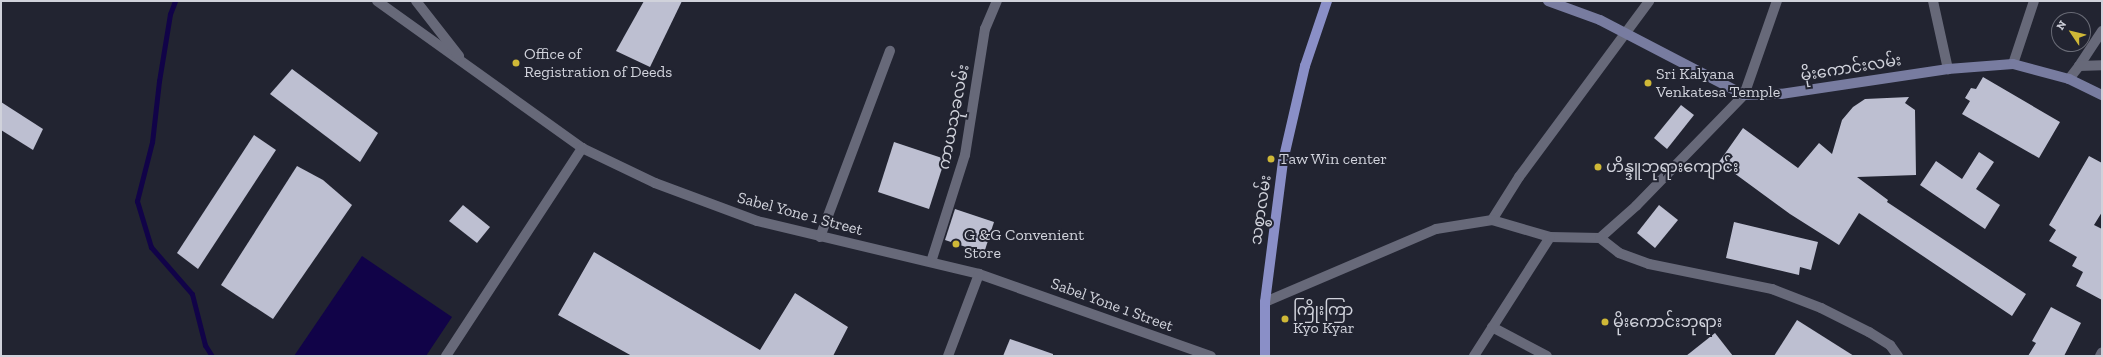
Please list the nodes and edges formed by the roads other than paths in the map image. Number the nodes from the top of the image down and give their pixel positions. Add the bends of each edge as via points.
1 (377, 1) edge
2 (416, 1) edge
3 (997, 1) edge
4 (1327, 1) edge
5 (1550, 1) edge
6 (1650, 1) edge
7 (1777, 1) edge
8 (1933, 1) edge
9 (2034, 1) edge
10 (2102, 31) edge
11 (1626, 34) junction
12 (890, 51) dead end
13 (2013, 64) junction
14 (466, 65) junction
15 (2102, 65) edge
16 (2079, 66) junction
17 (1948, 69) junction
18 (2069, 79) junction
19 (1744, 95) junction
20 (2102, 95) edge
21 (582, 148) junction
22 (1492, 220) junction
23 (820, 237) junction
24 (1550, 237) junction
25 (1600, 238) junction
26 (931, 262) junction
27 (978, 274) junction
28 (1265, 302) junction
29 (1492, 327) junction
30 (2102, 352) edge
31 (446, 356) edge
32 (948, 356) edge
33 (1211, 356) edge
34 (1265, 356) edge
35 (1474, 356) edge
36 (1547, 356) edge
37 (1898, 356) edge
38 (2100, 356) edge

1 - 14 street, Sabel Yone 1 Street
2 - 14 street
3 - 26 street, ကာယသုခလမ်း via 985,29 965,155
4 - 28 main road, သစ္စာလမ်း via 1305,66 1283,161
5 - 11 main road, မိုးကောင်းလမ်း via 1600,20
6 - 11 street
7 - 19 street
8 - 17 street
9 - 13 street
10 - 16 street
11 - 19 main road, မိုးကောင်းလမ်း
11 - 22 street via 1520,177
12 - 23 street
13 - 17 main road, မိုးကောင်းလမ်း
13 - 18 main road, မိုးကောင်းလမ်း
14 - 21 street, Sabel Yone 1 Street
15 - 16 street
16 - 18 street
17 - 19 main road, မိုးကောင်းလမ်း via 1781,94
18 - 20 main road, မိုးကောင်းလမ်း
19 - 25 street via 1636,206
21 - 23 street, Sabel Yone 1 Street via 655,183 757,221
21 - 31 street
22 - 24 street
22 - 28 street via 1436,229
23 - 26 street, Sabel Yone 1 Street
24 - 25 street
24 - 29 street
25 - 37 street via 1619,253 1649,264 1772,289 1821,308 1890,345
26 - 27 street, Sabel Yone 1 Street
27 - 32 street
27 - 33 street, Sabel Yone 1 Street
28 - 34 main road, သစ္စာလမ်း
29 - 35 street
29 - 36 street
30 - 38 street

